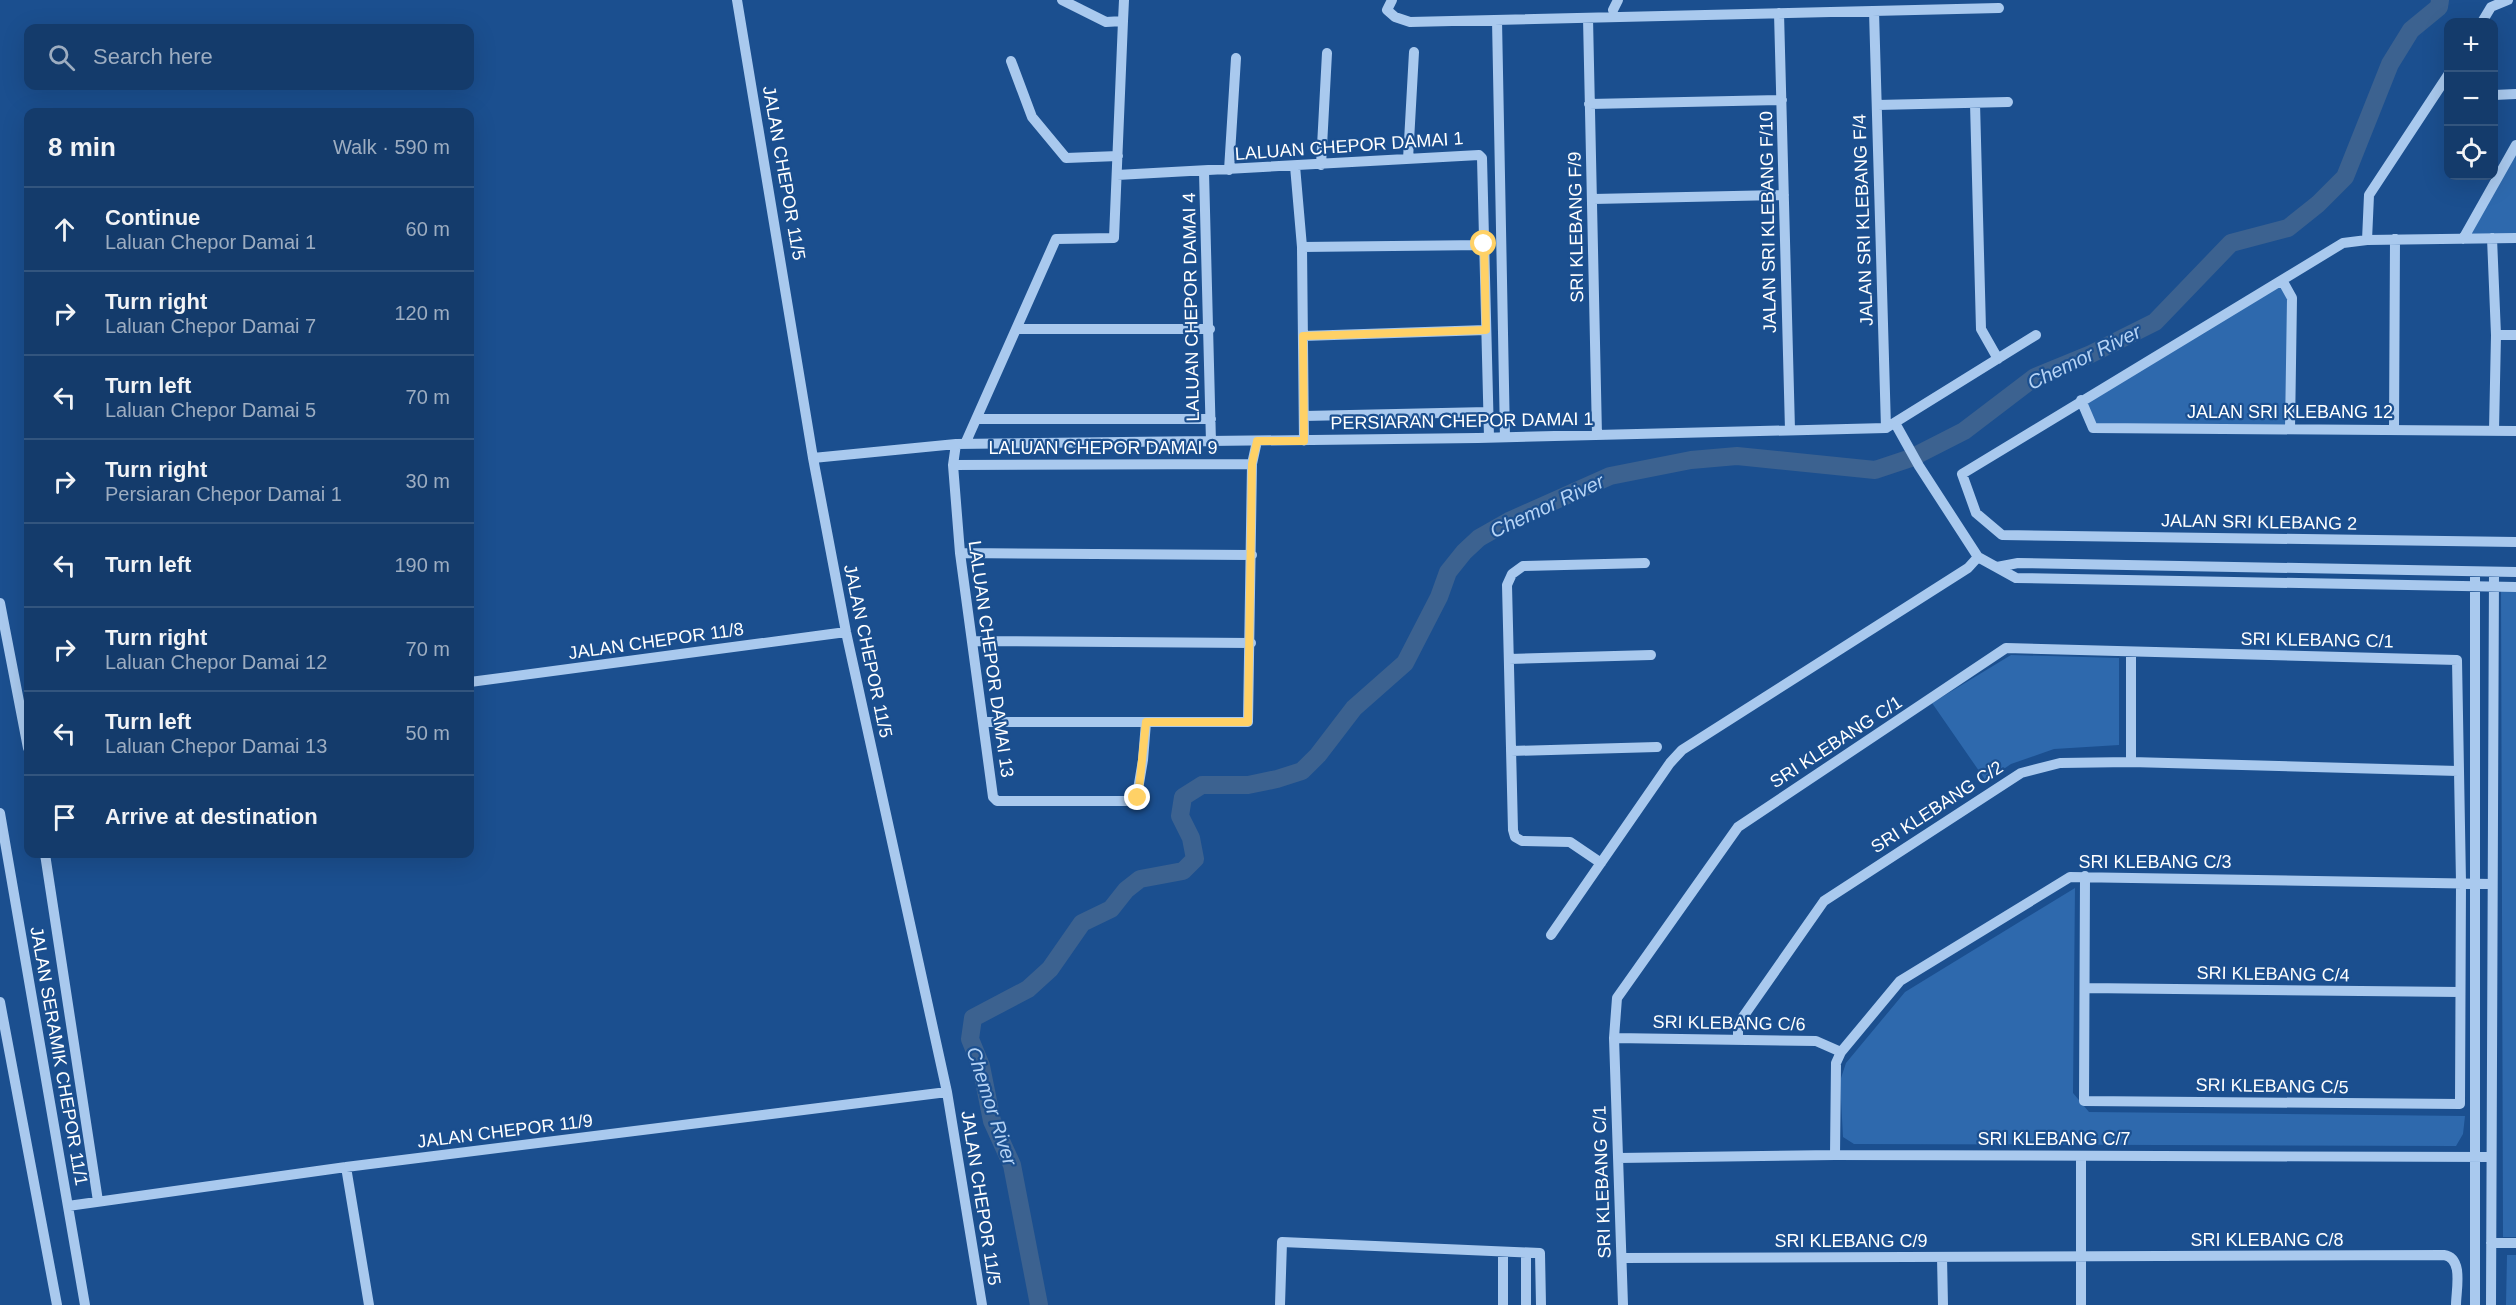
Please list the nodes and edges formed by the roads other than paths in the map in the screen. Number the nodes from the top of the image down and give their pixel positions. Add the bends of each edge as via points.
1 (737, 0) edge
2 (1062, 0) edge
3 (1124, 0) edge
4 (2508, 0) edge
5 (1389, 5) edge
6 (2000, 8) dead end
7 (1874, 11) junction
8 (1779, 13) junction
9 (1588, 18) junction
10 (2484, 18) edge
11 (1497, 20) junction
12 (1123, 21) junction
13 (1414, 52) dead end
14 (1327, 53) dead end
15 (1236, 58) dead end
16 (1011, 61) dead end
17 (2443, 93) edge
18 (2516, 94) edge
19 (2498, 95) edge
20 (1782, 100) junction
21 (2008, 102) dead end
22 (1975, 103) junction
23 (1589, 104) junction
24 (1877, 105) junction
25 (2516, 145) edge
26 (1118, 156) junction
27 (1408, 159) junction
28 (1321, 165) junction
29 (1295, 166) junction
30 (1229, 170) junction
31 (1204, 171) junction
32 (1117, 175) junction
33 (1784, 195) junction
34 (1593, 199) junction
35 (2492, 238) junction
36 (2516, 238) edge
37 (2395, 239) junction
38 (2463, 239) junction
39 (2367, 240) junction
40 (1484, 244) junction
41 (1302, 247) junction
42 (2282, 280) junction
43 (1017, 329) junction
44 (1210, 329) junction
45 (1486, 330) junction
46 (2036, 335) dead end
47 (2496, 335) junction
48 (2516, 335) edge
49 (1303, 336) junction
50 (1998, 359) junction
51 (2081, 400) junction
52 (1488, 412) junction
53 (1304, 416) junction
54 (978, 418) junction
55 (1211, 419) junction
56 (1890, 425) junction
57 (2290, 429) junction
58 (1790, 430) junction
59 (2394, 430) junction
60 (2494, 430) junction
61 (2516, 431) edge
62 (1596, 435) junction
63 (1489, 437) junction
64 (1505, 437) junction
65 (1257, 441) junction
66 (1304, 441) junction
67 (1211, 442) junction
68 (961, 444) junction
69 (813, 458) junction
70 (1252, 464) junction
71 (953, 465) junction
72 (2516, 542) edge
73 (960, 553) junction
74 (1252, 555) junction
75 (1978, 557) junction
76 (1645, 563) dead end
77 (1997, 567) junction
78 (2475, 572) junction
79 (2494, 572) junction
80 (2516, 573) edge
81 (2475, 587) junction
82 (2493, 587) junction
83 (2516, 587) edge
84 (0, 603) edge
85 (846, 632) junction
86 (972, 641) junction
87 (1251, 644) junction
88 (2132, 652) junction
89 (1651, 655) dead end
90 (1509, 658) junction
91 (474, 681) edge
92 (24, 721) edge
93 (983, 722) junction
94 (1146, 722) junction
95 (1657, 747) dead end
96 (1511, 751) junction
97 (2132, 762) junction
98 (2458, 771) junction
99 (0, 813) edge
100 (46, 858) edge
101 (1601, 863) junction
102 (2085, 876) junction
103 (2461, 882) junction
104 (2475, 883) junction
105 (2492, 884) junction
106 (1551, 936) dead end
107 (2085, 988) junction
108 (2460, 992) junction
109 (0, 1002) edge
110 (1614, 1038) junction
111 (1737, 1040) junction
112 (1841, 1052) junction
113 (947, 1092) junction
114 (1835, 1155) junction
115 (2081, 1156) junction
116 (2475, 1156) junction
117 (2491, 1157) junction
118 (1618, 1158) junction
119 (346, 1167) junction
120 (98, 1200) junction
121 (68, 1206) junction
122 (2491, 1243) junction
123 (2516, 1243) edge
124 (1503, 1252) junction
125 (1526, 1253) junction
126 (1942, 1257) junction
127 (2081, 1257) junction
128 (1622, 1258) junction
129 (57, 1305) edge
130 (85, 1305) edge
131 (369, 1305) edge
132 (982, 1305) edge
133 (1281, 1305) edge
134 (1503, 1305) edge
135 (1526, 1305) edge
136 (1541, 1305) edge
137 (1623, 1305) edge
138 (1943, 1305) edge
139 (2081, 1305) edge
140 (2456, 1305) edge
141 (2475, 1305) edge
142 (2491, 1305) edge

1 - 69 street, JALAN CHEPOR 11/5
2 - 12 street via 1106,22
3 - 12 street
4 - 10 street via 2491,7
5 - 11 street via 1395,17 1410,22
6 - 7 street
7 - 8 street
7 - 24 street, JALAN SRI KLEBANG F/4
8 - 9 street
8 - 20 street, JALAN SRI KLEBANG F/10
9 - 11 street
9 - 23 street, SRI KLEBANG F/9
11 - 64 street
12 - 26 street
13 - 27 street
14 - 28 street
15 - 30 street
16 - 26 street via 1032,117 1066,158
17 - 39 street via 2369,195
18 - 19 street
20 - 23 street
20 - 33 street, JALAN SRI KLEBANG F/10
21 - 22 street
22 - 24 street
22 - 50 street via 1981,329
23 - 34 street, SRI KLEBANG F/9
24 - 56 street, JALAN SRI KLEBANG F/4
25 - 38 street
26 - 32 street
27 - 28 street, LALUAN CHEPOR DAMAI 1
27 - 40 street, LALUAN CHEPOR DAMAI 1 via 1476,154 1482,158
28 - 29 street, LALUAN CHEPOR DAMAI 1
29 - 30 street, LALUAN CHEPOR DAMAI 1
29 - 41 street
30 - 31 street, LALUAN CHEPOR DAMAI 1
31 - 32 street, LALUAN CHEPOR DAMAI 1
31 - 44 street, LALUAN CHEPOR DAMAI 4
32 - 43 street via 1114,238 1056,239
33 - 34 street
33 - 58 street, JALAN SRI KLEBANG F/10
34 - 62 street, SRI KLEBANG F/9
35 - 36 street
35 - 38 street
35 - 47 street
37 - 38 street
37 - 39 street
37 - 59 street
39 - 42 street via 2343,243
40 - 41 street
40 - 45 street, LALUAN CHEPOR DAMAI 1
41 - 49 street
42 - 51 street
42 - 57 street via 2292,298
43 - 44 street
43 - 54 street
44 - 55 street, LALUAN CHEPOR DAMAI 4
45 - 49 street
45 - 52 street, LALUAN CHEPOR DAMAI 1
46 - 50 street
47 - 48 street
47 - 60 street
49 - 53 street
50 - 56 street
51 - 57 street, JALAN SRI KLEBANG 12 via 2093,428
51 - 72 street, JALAN SRI KLEBANG 2 via 1962,474 1976,513 2002,535
52 - 53 street
52 - 63 street, LALUAN CHEPOR DAMAI 1
53 - 66 street
54 - 55 street
54 - 68 street
55 - 67 street, LALUAN CHEPOR DAMAI 4
56 - 58 street, PERSIARAN CHEPOR DAMAI 1
56 - 75 street
57 - 59 street, JALAN SRI KLEBANG 12
58 - 62 street, PERSIARAN CHEPOR DAMAI 1
59 - 60 street, JALAN SRI KLEBANG 12
60 - 61 street, JALAN SRI KLEBANG 12
62 - 64 street, PERSIARAN CHEPOR DAMAI 1
63 - 64 street, PERSIARAN CHEPOR DAMAI 1
63 - 66 street, PERSIARAN CHEPOR DAMAI 1
65 - 66 street, PERSIARAN CHEPOR DAMAI 1
65 - 67 street, PERSIARAN CHEPOR DAMAI 1
65 - 70 street
67 - 68 street, PERSIARAN CHEPOR DAMAI 1
68 - 69 street, PERSIARAN CHEPOR DAMAI 1
68 - 71 street, LALUAN CHEPOR DAMAI 13
69 - 85 street, JALAN CHEPOR 11/5
70 - 71 street, LALUAN CHEPOR DAMAI 9
70 - 74 street
71 - 73 street, LALUAN CHEPOR DAMAI 13
73 - 74 street
73 - 86 street, LALUAN CHEPOR DAMAI 13
74 - 87 street
75 - 77 street
75 - 101 street via 1968,568 1682,750
76 - 90 street via 1523,566 1512,574 1507,585
77 - 78 street via 2018,563
77 - 81 street via 2016,578
78 - 79 street
78 - 81 street
79 - 80 street
79 - 82 street
81 - 82 street
81 - 104 street
82 - 83 street
82 - 105 street
84 - 92 street
85 - 91 street, JALAN CHEPOR 11/8
85 - 113 street, JALAN CHEPOR 11/5
86 - 87 street
86 - 93 street, LALUAN CHEPOR DAMAI 13
87 - 94 street via 1248,722
88 - 97 street
88 - 98 street, SRI KLEBANG C/1 via 2457,660
88 - 110 street, SRI KLEBANG C/1 via 2006,648 1738,826 1617,998
89 - 90 street
90 - 96 street
93 - 94 street
93 - 94 street, LALUAN CHEPOR DAMAI 13 via 993,797 998,801 1131,802 1138,798
95 - 96 street
96 - 101 street via 1515,837 1522,841 1570,842
97 - 98 street, SRI KLEBANG C/2
97 - 111 street, SRI KLEBANG C/2 via 2060,764 2021,773 1824,901 1738,1024
98 - 103 street
99 - 121 street, JALAN SERAMIK CHEPOR 11/1
100 - 120 street
101 - 106 street
102 - 103 street, SRI KLEBANG C/3
102 - 107 street
102 - 112 street, SRI KLEBANG C/3 via 2070,877 1900,981
103 - 104 street, SRI KLEBANG C/3
103 - 108 street
104 - 105 street, SRI KLEBANG C/3
104 - 116 street
105 - 117 street
107 - 108 street, SRI KLEBANG C/4
107 - 108 street, SRI KLEBANG C/5 via 2084,1101 2460,1104
109 - 129 street
110 - 111 street, SRI KLEBANG C/6
110 - 118 street, SRI KLEBANG C/1
111 - 112 street, SRI KLEBANG C/6 via 1816,1041
112 - 114 street, SRI KLEBANG C/3 via 1835,1070
113 - 119 street, JALAN CHEPOR 11/9
113 - 132 street, JALAN CHEPOR 11/5
114 - 115 street, SRI KLEBANG C/7
114 - 118 street, SRI KLEBANG C/7
115 - 116 street, SRI KLEBANG C/7
115 - 127 street
116 - 117 street, SRI KLEBANG C/7
116 - 141 street
117 - 122 street
118 - 128 street, SRI KLEBANG C/1
119 - 120 street, JALAN CHEPOR 11/9
119 - 131 street
120 - 121 street, JALAN CHEPOR 11/9
121 - 130 street, JALAN SERAMIK CHEPOR 11/1
122 - 123 street
122 - 142 street
124 - 125 street
124 - 133 street via 1282,1242
124 - 134 street
125 - 135 street
125 - 136 street via 1540,1253
126 - 127 street, SRI KLEBANG C/9
126 - 128 street, SRI KLEBANG C/9
126 - 138 street
127 - 139 street
127 - 140 street, SRI KLEBANG C/8 via 2444,1255 2456,1264
128 - 137 street, SRI KLEBANG C/1

